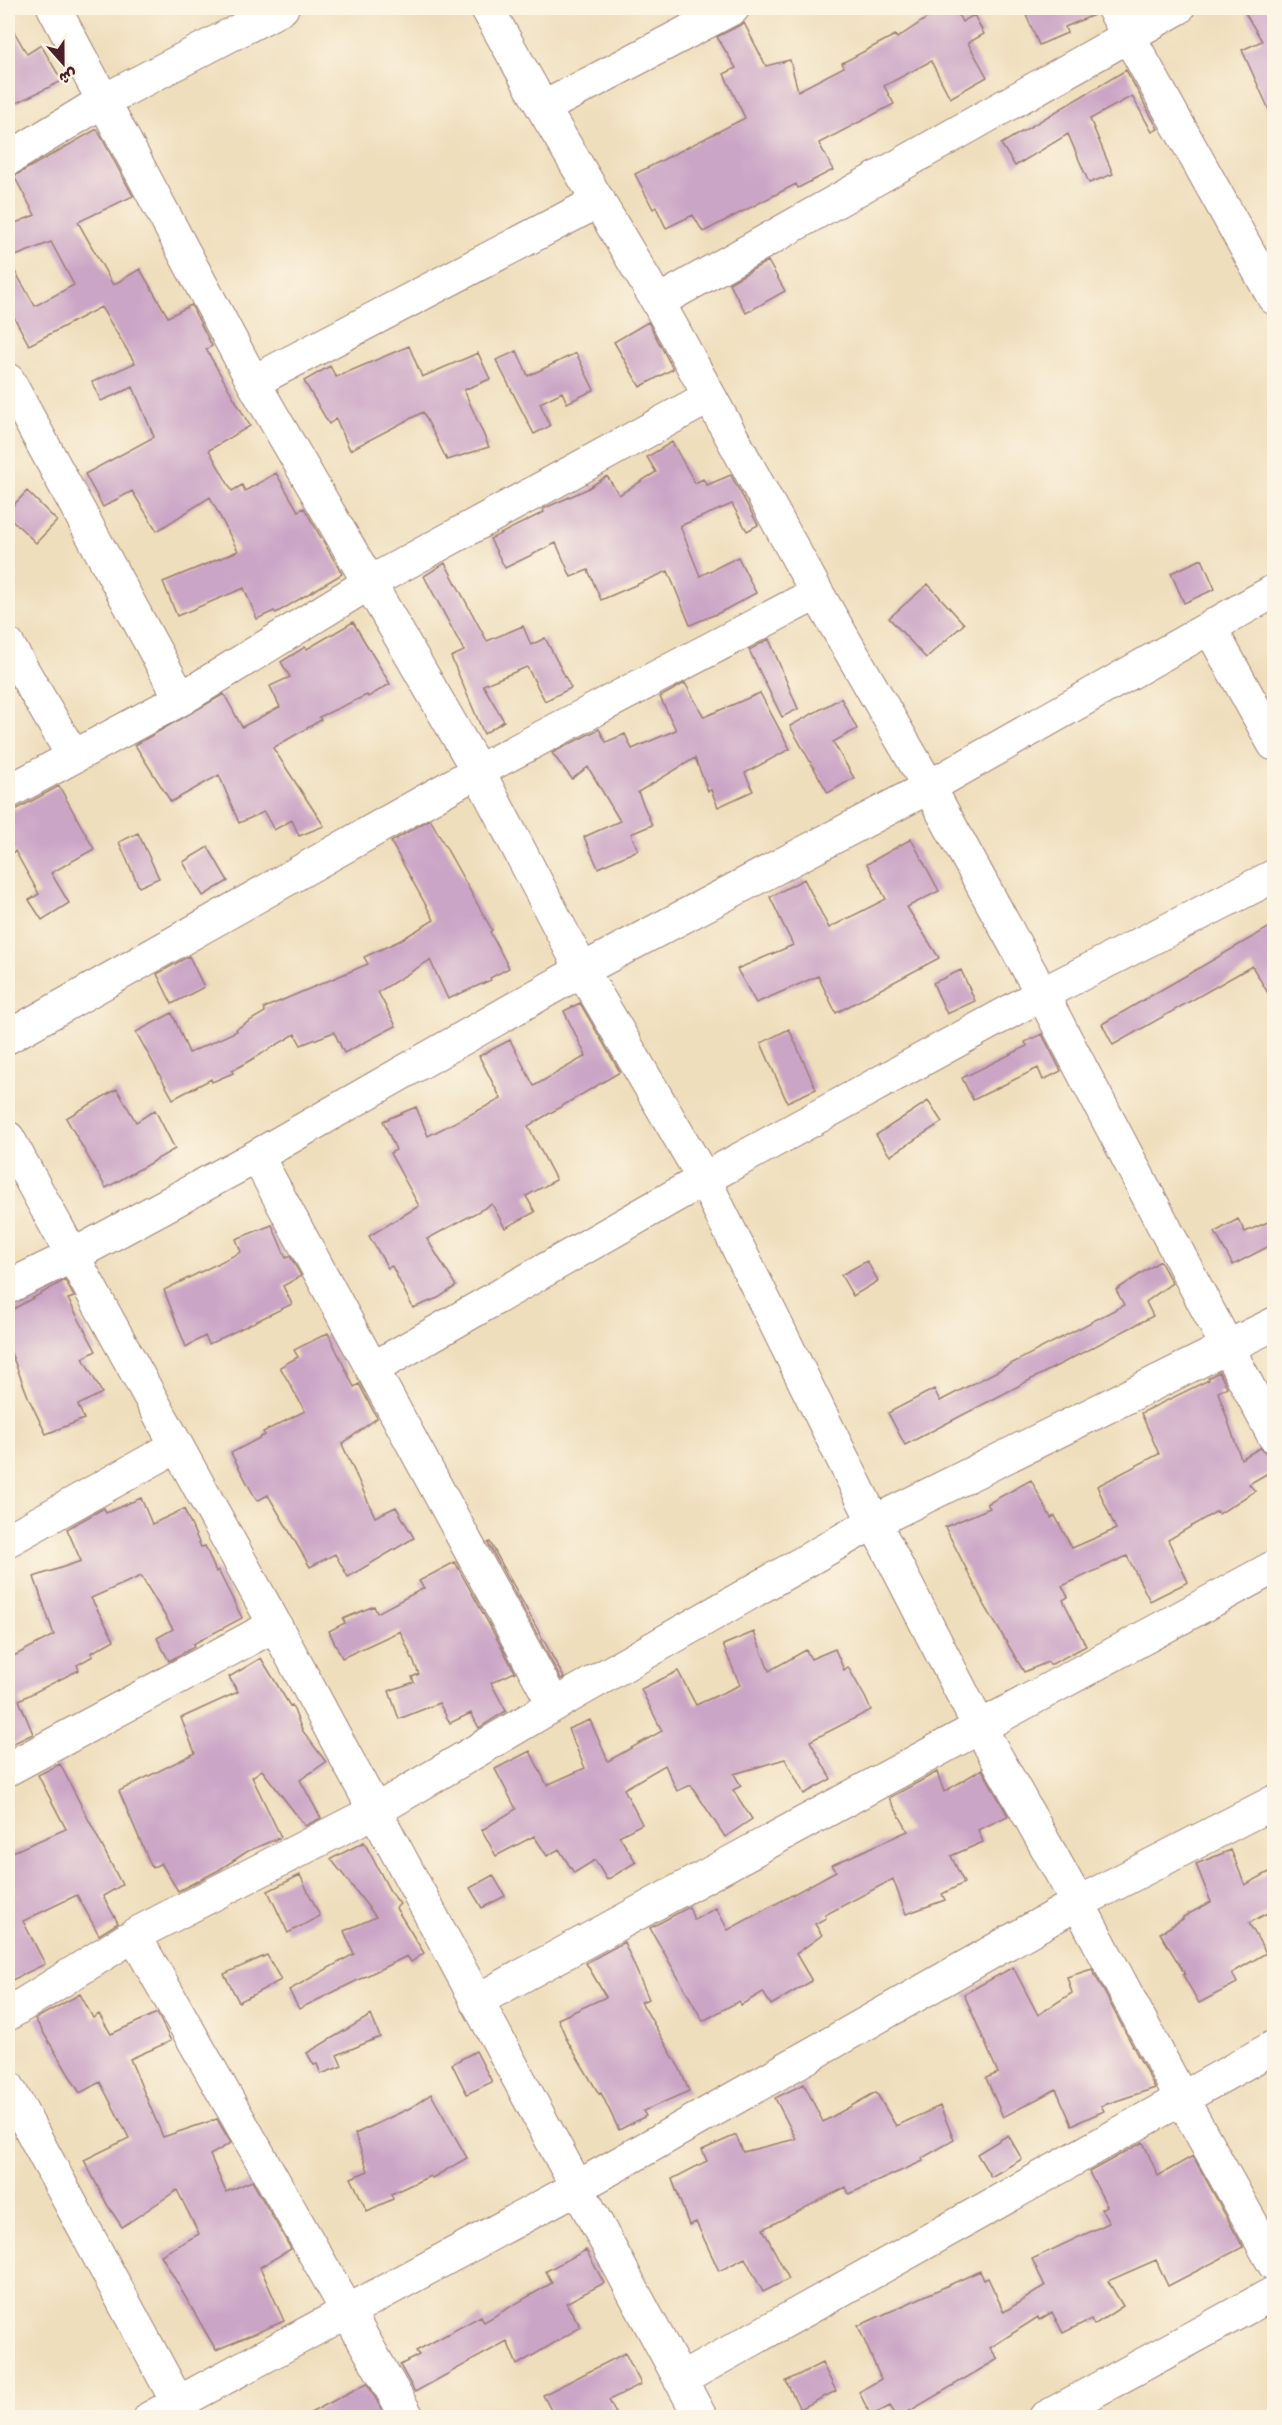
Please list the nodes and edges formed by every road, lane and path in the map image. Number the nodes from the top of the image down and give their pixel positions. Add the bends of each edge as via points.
1 (54, 8) edge
2 (282, 8) edge
3 (487, 8) edge
4 (733, 8) edge
5 (1178, 8) edge
6 (1121, 21) edge
7 (103, 101) junction
8 (543, 108) junction
9 (8, 159) edge
10 (599, 201) junction
11 (1275, 298) edge
12 (658, 302) junction
13 (8, 380) edge
14 (253, 382) junction
15 (709, 397) junction
16 (369, 583) junction
17 (1275, 591) edge
18 (817, 593) junction
19 (1210, 628) junction
20 (8, 645) edge
21 (181, 699) junction
22 (1275, 744) edge
23 (74, 756) junction
24 (478, 771) junction
25 (929, 787) junction
26 (8, 792) edge
27 (1275, 876) edge
28 (582, 970) junction
29 (1042, 994) junction
30 (8, 1037) edge
31 (8, 1138) edge
32 (257, 1156) junction
33 (704, 1179) junction
34 (72, 1256) junction
35 (8, 1287) edge
36 (1275, 1324) edge
37 (1228, 1348) junction
38 (372, 1369) junction
39 (1275, 1436) edge
40 (176, 1447) junction
41 (874, 1522) junction
42 (8, 1540) edge
43 (1275, 1567) edge
44 (275, 1625) junction
45 (554, 1705) junction
46 (979, 1726) junction
47 (8, 1769) edge
48 (1275, 1802) edge
49 (375, 1811) junction
50 (1077, 1904) junction
51 (135, 1935) junction
52 (476, 2001) junction
53 (8, 2014) edge
54 (1275, 2047) edge
55 (8, 2087) edge
56 (1182, 2099) junction
57 (578, 2187) junction
58 (1275, 2264) edge
59 (1275, 2293) edge
60 (349, 2312) junction
61 (680, 2380) junction
62 (182, 2410) edge
63 (150, 2418) edge
64 (408, 2418) edge
65 (701, 2418) edge
66 (1045, 2418) edge

1 - 7 street
2 - 7 street
3 - 8 street
4 - 8 street
5 - 6 street
6 - 11 street
6 - 12 street
7 - 9 street
7 - 14 street
8 - 10 street
10 - 12 street
10 - 14 street
12 - 15 street
13 - 21 street
14 - 16 street
15 - 16 street
15 - 18 street
16 - 21 street
16 - 24 street
17 - 19 street
18 - 24 street
18 - 25 street
19 - 22 street
19 - 25 street
20 - 23 street
21 - 23 street
23 - 26 street
24 - 28 street
24 - 30 street
25 - 28 street
25 - 29 street
27 - 29 street
28 - 32 street
28 - 33 street
29 - 33 street
29 - 37 street
31 - 34 street
32 - 34 street
32 - 38 street
33 - 38 street
33 - 41 street
34 - 35 street
34 - 40 street
36 - 37 street
37 - 39 street
37 - 41 street
38 - 45 street
40 - 42 street
40 - 44 street
41 - 45 street
41 - 46 street
43 - 46 street
44 - 47 street
44 - 49 street
45 - 49 street
46 - 50 street
46 - 52 street
48 - 50 street
49 - 51 street
49 - 52 street
50 - 56 street
50 - 57 street
51 - 53 street
51 - 60 street
52 - 57 street
54 - 56 street
55 - 62 street
56 - 58 street
56 - 61 street
57 - 60 street
57 - 61 street
59 - 66 street
60 - 62 street
60 - 64 street
61 - 65 street
62 - 63 street

